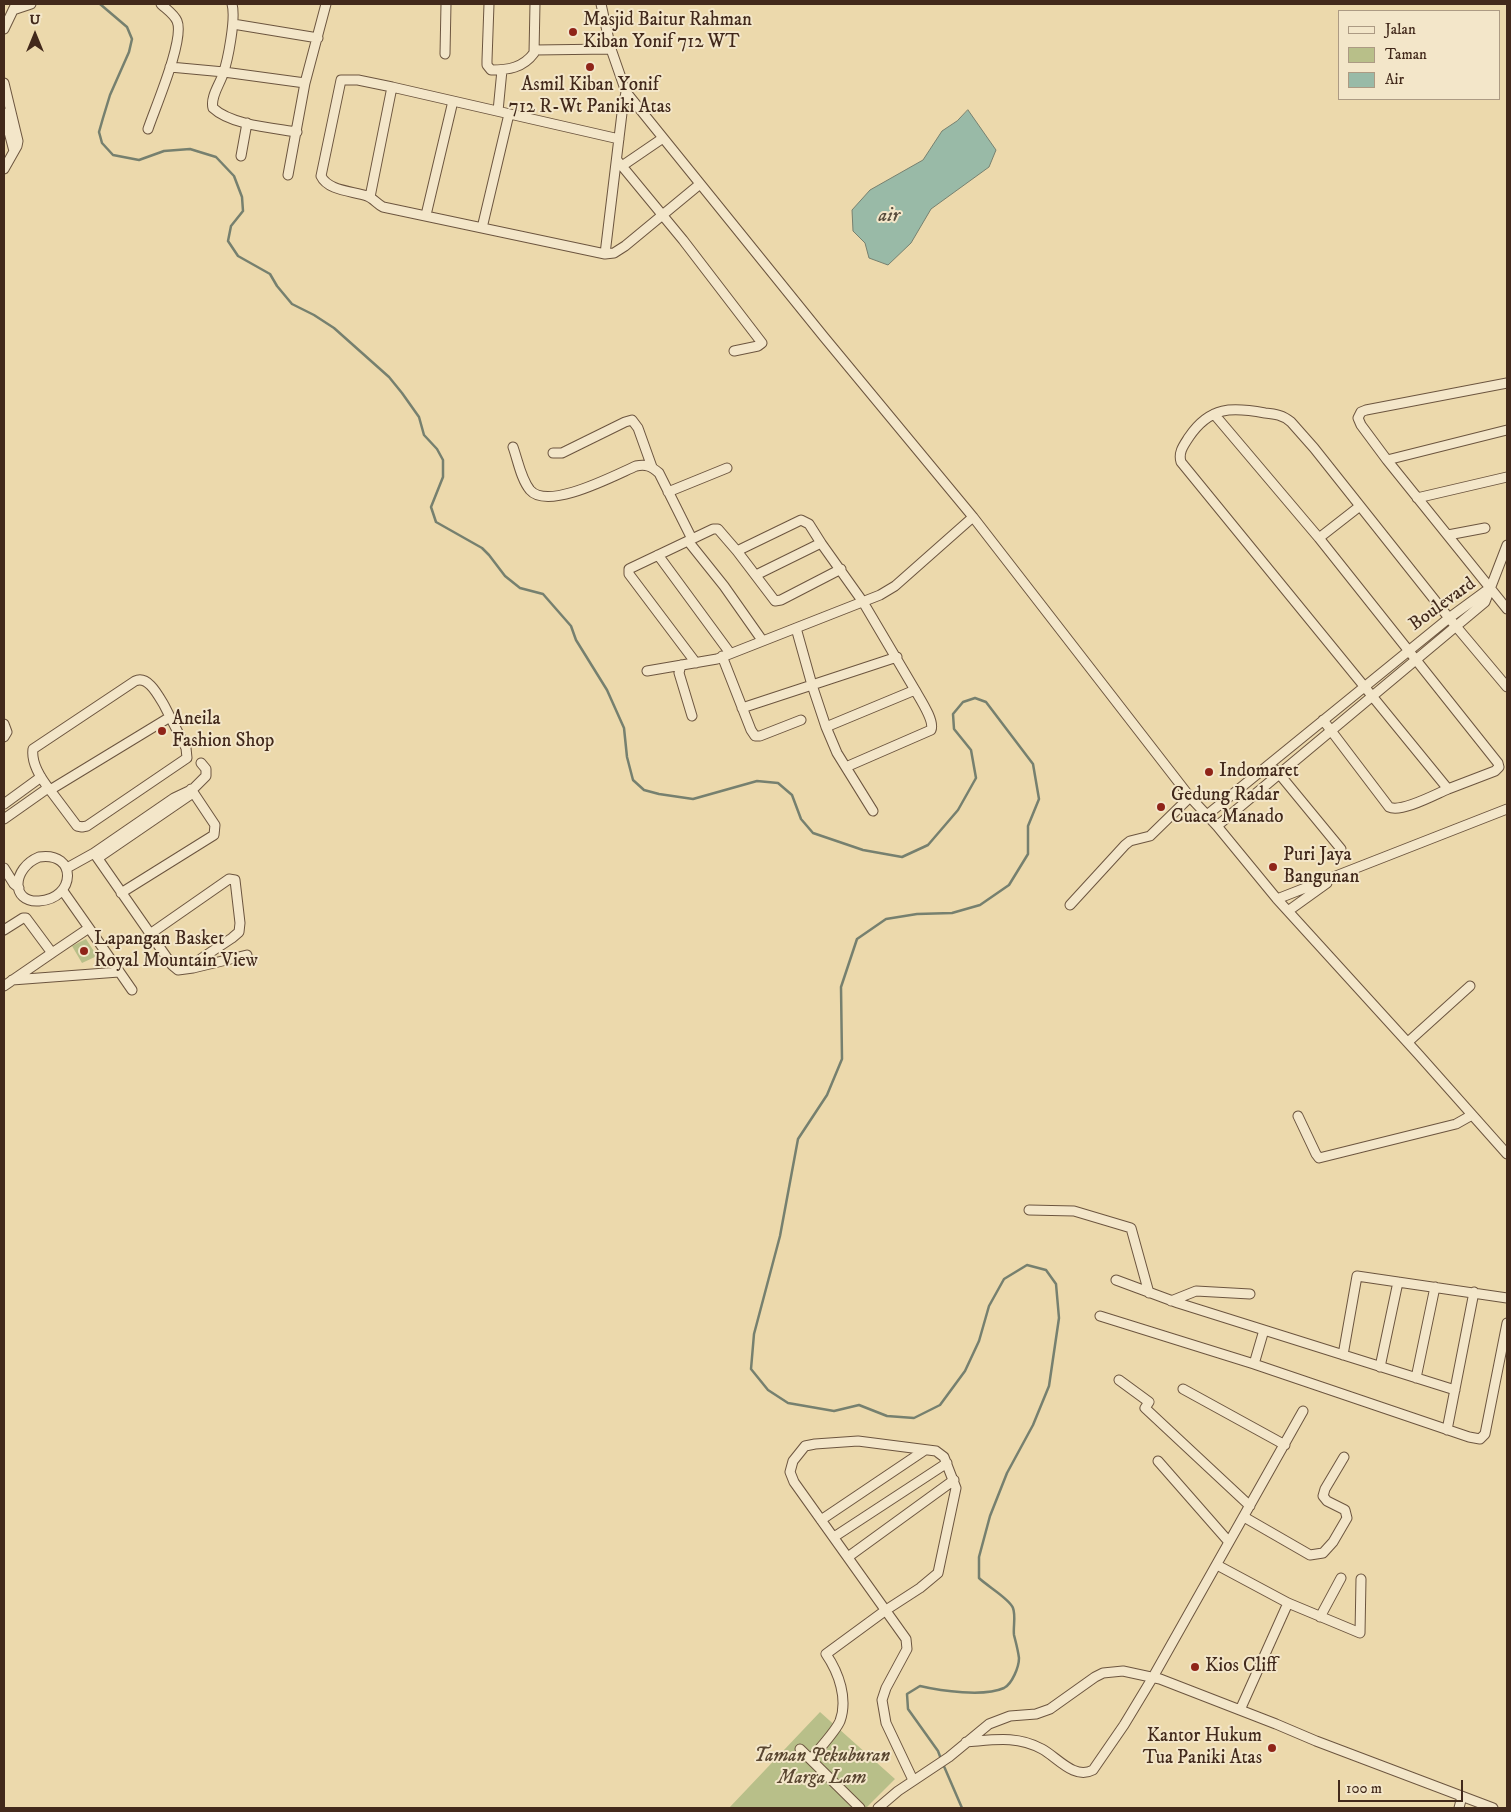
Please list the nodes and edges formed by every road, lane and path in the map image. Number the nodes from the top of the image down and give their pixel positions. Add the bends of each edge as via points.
1 (31, 4) edge
2 (161, 4) edge
3 (232, 4) edge
4 (326, 4) edge
5 (446, 4) edge
6 (489, 4) edge
7 (534, 4) edge
8 (601, 4) edge
9 (15, 7) edge
10 (233, 24) junction
11 (4, 30) edge
12 (318, 38) junction
13 (611, 49) junction
14 (535, 50) junction
15 (445, 54) dead end
16 (170, 68) junction
17 (502, 70) junction
18 (224, 72) junction
19 (4, 83) edge
20 (306, 84) junction
21 (392, 86) junction
22 (626, 92) junction
23 (453, 101) junction
24 (498, 111) junction
25 (4, 112) edge
26 (509, 114) junction
27 (247, 123) junction
28 (148, 129) dead end
29 (297, 132) junction
30 (619, 138) junction
31 (663, 138) junction
32 (14, 151) junction
33 (241, 156) dead end
34 (619, 163) junction
35 (4, 169) edge
36 (288, 176) dead end
37 (700, 184) junction
38 (370, 197) junction
39 (426, 215) junction
40 (662, 215) junction
41 (482, 228) junction
42 (605, 254) junction
43 (734, 351) dead end
44 (1507, 383) edge
45 (1214, 414) junction
46 (1507, 430) edge
47 (513, 447) dead end
48 (553, 453) dead end
49 (1387, 460) junction
50 (652, 467) junction
51 (727, 468) dead end
52 (1507, 477) edge
53 (668, 492) junction
54 (1418, 498) junction
55 (1360, 506) junction
56 (973, 517) junction
57 (1485, 528) dead end
58 (1448, 535) junction
59 (1319, 538) junction
60 (690, 540) junction
61 (821, 543) junction
62 (1507, 545) edge
63 (738, 551) junction
64 (658, 555) junction
65 (841, 569) junction
66 (756, 575) junction
67 (1490, 588) junction
68 (863, 602) junction
69 (1507, 610) edge
70 (1449, 618) junction
71 (1455, 626) junction
72 (796, 628) junction
73 (762, 640) junction
74 (1409, 651) junction
75 (726, 655) junction
76 (897, 657) junction
77 (1416, 659) junction
78 (696, 663) junction
79 (681, 665) junction
80 (647, 670) dead end
81 (812, 684) junction
82 (1364, 686) junction
83 (1507, 688) edge
84 (915, 690) junction
85 (1372, 696) junction
86 (742, 708) junction
87 (692, 716) dead end
88 (170, 717) junction
89 (801, 720) dead end
90 (1323, 720) junction
91 (4, 724) edge
92 (826, 727) junction
93 (1330, 730) junction
94 (4, 737) edge
95 (201, 763) dead end
96 (1271, 764) junction
97 (846, 767) junction
98 (1279, 773) junction
99 (41, 777) junction
100 (49, 789) junction
101 (1448, 789) junction
102 (192, 790) junction
103 (1190, 797) junction
104 (4, 804) edge
105 (1507, 808) edge
106 (873, 811) dead end
107 (1207, 815) junction
108 (4, 819) edge
109 (1217, 826) junction
110 (1342, 849) dead end
111 (96, 856) junction
112 (4, 868) edge
113 (67, 868) junction
114 (1338, 876) junction
115 (19, 888) junction
116 (63, 891) junction
117 (121, 893) junction
118 (1277, 899) junction
119 (1070, 905) dead end
120 (1288, 911) junction
121 (89, 928) junction
122 (4, 930) edge
123 (150, 934) junction
124 (52, 953) junction
125 (247, 955) dead end
126 (193, 968) junction
127 (118, 972) junction
128 (12, 980) junction
129 (4, 986) edge
130 (1470, 986) dead end
131 (132, 990) dead end
132 (1408, 1042) junction
133 (1472, 1115) junction
134 (1298, 1116) dead end
135 (1507, 1154) edge
136 (1029, 1210) dead end
137 (1116, 1280) dead end
138 (1398, 1282) junction
139 (1435, 1287) junction
140 (1474, 1292) junction
141 (1149, 1293) junction
142 (1250, 1294) dead end
143 (1507, 1298) edge
144 (1171, 1301) junction
145 (1100, 1316) dead end
146 (1507, 1323) edge
147 (1264, 1330) junction
148 (1343, 1355) junction
149 (1254, 1364) junction
150 (1380, 1367) junction
151 (1503, 1367) edge
152 (1416, 1378) junction
153 (1119, 1380) dead end
154 (1183, 1389) dead end
155 (1455, 1390) junction
156 (1303, 1411) dead end
157 (1447, 1430) junction
158 (1285, 1445) junction
159 (925, 1450) junction
160 (1344, 1457) dead end
161 (1158, 1461) dead end
162 (946, 1463) junction
163 (954, 1480) junction
164 (1250, 1506) junction
165 (1244, 1517) junction
166 (821, 1520) junction
167 (834, 1537) junction
168 (1230, 1542) junction
169 (848, 1557) junction
170 (1217, 1565) junction
171 (1341, 1578) dead end
172 (1361, 1579) dead end
173 (1288, 1603) junction
174 (886, 1610) junction
175 (1320, 1617) junction
176 (1153, 1678) junction
177 (1240, 1710) junction
178 (966, 1742) junction
179 (800, 1750) dead end
180 (810, 1759) junction
181 (913, 1780) junction
182 (1462, 1796) junction
183 (860, 1808) edge
184 (878, 1808) edge
185 (1459, 1808) edge
186 (1493, 1808) edge

1 - 9 street
2 - 16 street via 175,18 178,28
3 - 10 street
4 - 12 street
5 - 15 street
6 - 17 street via 487,64 491,70
7 - 14 street
8 - 13 street
9 - 11 street
10 - 12 street
10 - 18 street
12 - 20 street
13 - 14 street
13 - 22 street
14 - 17 street via 519,66
16 - 18 street
16 - 28 street
17 - 24 street
18 - 20 street
18 - 27 street via 212,101 214,108
19 - 32 street via 18,141
20 - 29 street
21 - 23 street
21 - 38 street
21 - 38 street via 341,80 321,171 327,185
22 - 30 street
22 - 31 street
23 - 24 street
23 - 39 street
24 - 26 street
25 - 32 street
26 - 30 street
26 - 41 street
27 - 29 street
27 - 33 street
29 - 36 street
30 - 34 street
31 - 34 street
31 - 37 street
32 - 35 street
34 - 40 street
34 - 42 street
37 - 40 street
37 - 56 street
38 - 39 street via 383,207
39 - 41 street
40 - 42 street via 625,246
40 - 43 street via 762,343
41 - 42 street
44 - 49 street via 1361,412 1359,421
45 - 55 street via 1228,409 1246,409 1287,418
45 - 59 street
45 - 82 street via 1193,432 1180,452 1181,462
46 - 49 street
47 - 50 street via 530,490 542,496 562,496 636,466
48 - 50 street via 562,453 632,420
49 - 54 street
50 - 53 street via 659,473
51 - 53 street
52 - 54 street
53 - 60 street
54 - 58 street
55 - 59 street
55 - 70 street
56 - 68 street via 895,586
56 - 103 street
57 - 58 street
58 - 67 street
59 - 74 street
60 - 63 street via 718,528
60 - 64 street
60 - 73 street
61 - 63 street via 809,524 800,520
61 - 65 street
61 - 66 street
62 - 67 street
63 - 66 street
64 - 75 street
64 - 78 street via 629,569 629,574
65 - 66 street via 776,601
65 - 68 street
67 - 69 street
67 - 70 street, Boulevard
67 - 71 street, Boulevard via 1485,602
68 - 72 street
68 - 76 street
70 - 71 street
70 - 74 street, Boulevard
71 - 77 street, Boulevard
71 - 83 street
72 - 73 street
72 - 81 street
73 - 75 street
74 - 77 street
74 - 82 street, Boulevard
75 - 78 street
75 - 86 street
76 - 81 street
76 - 84 street
77 - 85 street, Boulevard
77 - 101 street via 1499,765 1498,770
78 - 79 street
79 - 80 street
79 - 87 street via 679,673
81 - 86 street
81 - 92 street
82 - 85 street
82 - 90 street, Boulevard
84 - 92 street
84 - 97 street via 933,728
85 - 93 street, Boulevard
85 - 101 street
86 - 89 street via 755,736
88 - 99 street via 146,681 138,679 36,746 32,752
88 - 100 street
88 - 100 street via 186,748 187,758 86,826 76,826
90 - 93 street
90 - 96 street, Boulevard
91 - 94 street via 7,732
92 - 97 street
93 - 98 street, Boulevard
93 - 101 street via 1393,809
95 - 102 street via 206,769 206,776
96 - 98 street
96 - 107 street, Boulevard
97 - 106 street
98 - 109 street, Boulevard
98 - 110 street
99 - 100 street
99 - 104 street
100 - 108 street
102 - 111 street via 174,798
102 - 117 street via 215,825 214,835
103 - 107 street
103 - 119 street via 1150,836 1125,845
105 - 114 street
107 - 109 street
109 - 118 street
111 - 113 street
111 - 117 street
112 - 115 street
113 - 115 street via 53,857 35,859 19,874
113 - 116 street via 68,880
114 - 118 street
114 - 120 street
115 - 116 street via 24,897 34,901 49,899
116 - 121 street
117 - 123 street
118 - 120 street
120 - 132 street
121 - 124 street
121 - 127 street
122 - 124 street via 26,918
123 - 126 street via 175,968
123 - 126 street via 229,879 234,879 239,932
124 - 128 street
125 - 126 street
127 - 128 street
127 - 131 street
128 - 129 street
130 - 132 street
132 - 133 street
133 - 134 street via 1456,1124 1319,1158
133 - 135 street
136 - 141 street via 1074,1211 1131,1228
137 - 141 street
138 - 139 street
138 - 148 street via 1357,1276
138 - 150 street
139 - 140 street
139 - 152 street
140 - 143 street
140 - 155 street
141 - 144 street
142 - 144 street via 1196,1291
144 - 147 street
145 - 149 street
146 - 151 street
147 - 148 street
147 - 149 street
148 - 150 street
149 - 157 street
150 - 152 street
151 - 157 street via 1484,1437 1469,1437
152 - 155 street
153 - 164 street via 1149,1402 1145,1408
154 - 158 street
155 - 157 street
156 - 158 street
158 - 164 street
159 - 162 street via 936,1451
159 - 166 street
159 - 166 street via 858,1441 805,1446 793,1461 790,1472
160 - 165 street via 1323,1496 1345,1510 1347,1518 1323,1553 1310,1555
161 - 168 street
162 - 163 street
162 - 167 street
163 - 169 street
163 - 174 street via 954,1504 938,1573
164 - 165 street
165 - 168 street
166 - 167 street
167 - 169 street
168 - 170 street
169 - 174 street
170 - 173 street
170 - 176 street
171 - 175 street
172 - 175 street via 1360,1633
173 - 175 street
173 - 177 street
174 - 180 street via 826,1654 841,1684 842,1709 839,1723
174 - 181 street via 906,1639 907,1649 882,1700 886,1723
176 - 177 street
176 - 178 street via 1123,1671 1103,1673 1050,1709 1001,1719
176 - 178 street via 1090,1772 1073,1770 1042,1749 1019,1740
177 - 182 street
178 - 181 street
179 - 180 street
180 - 183 street
181 - 184 street
182 - 185 street
182 - 186 street

